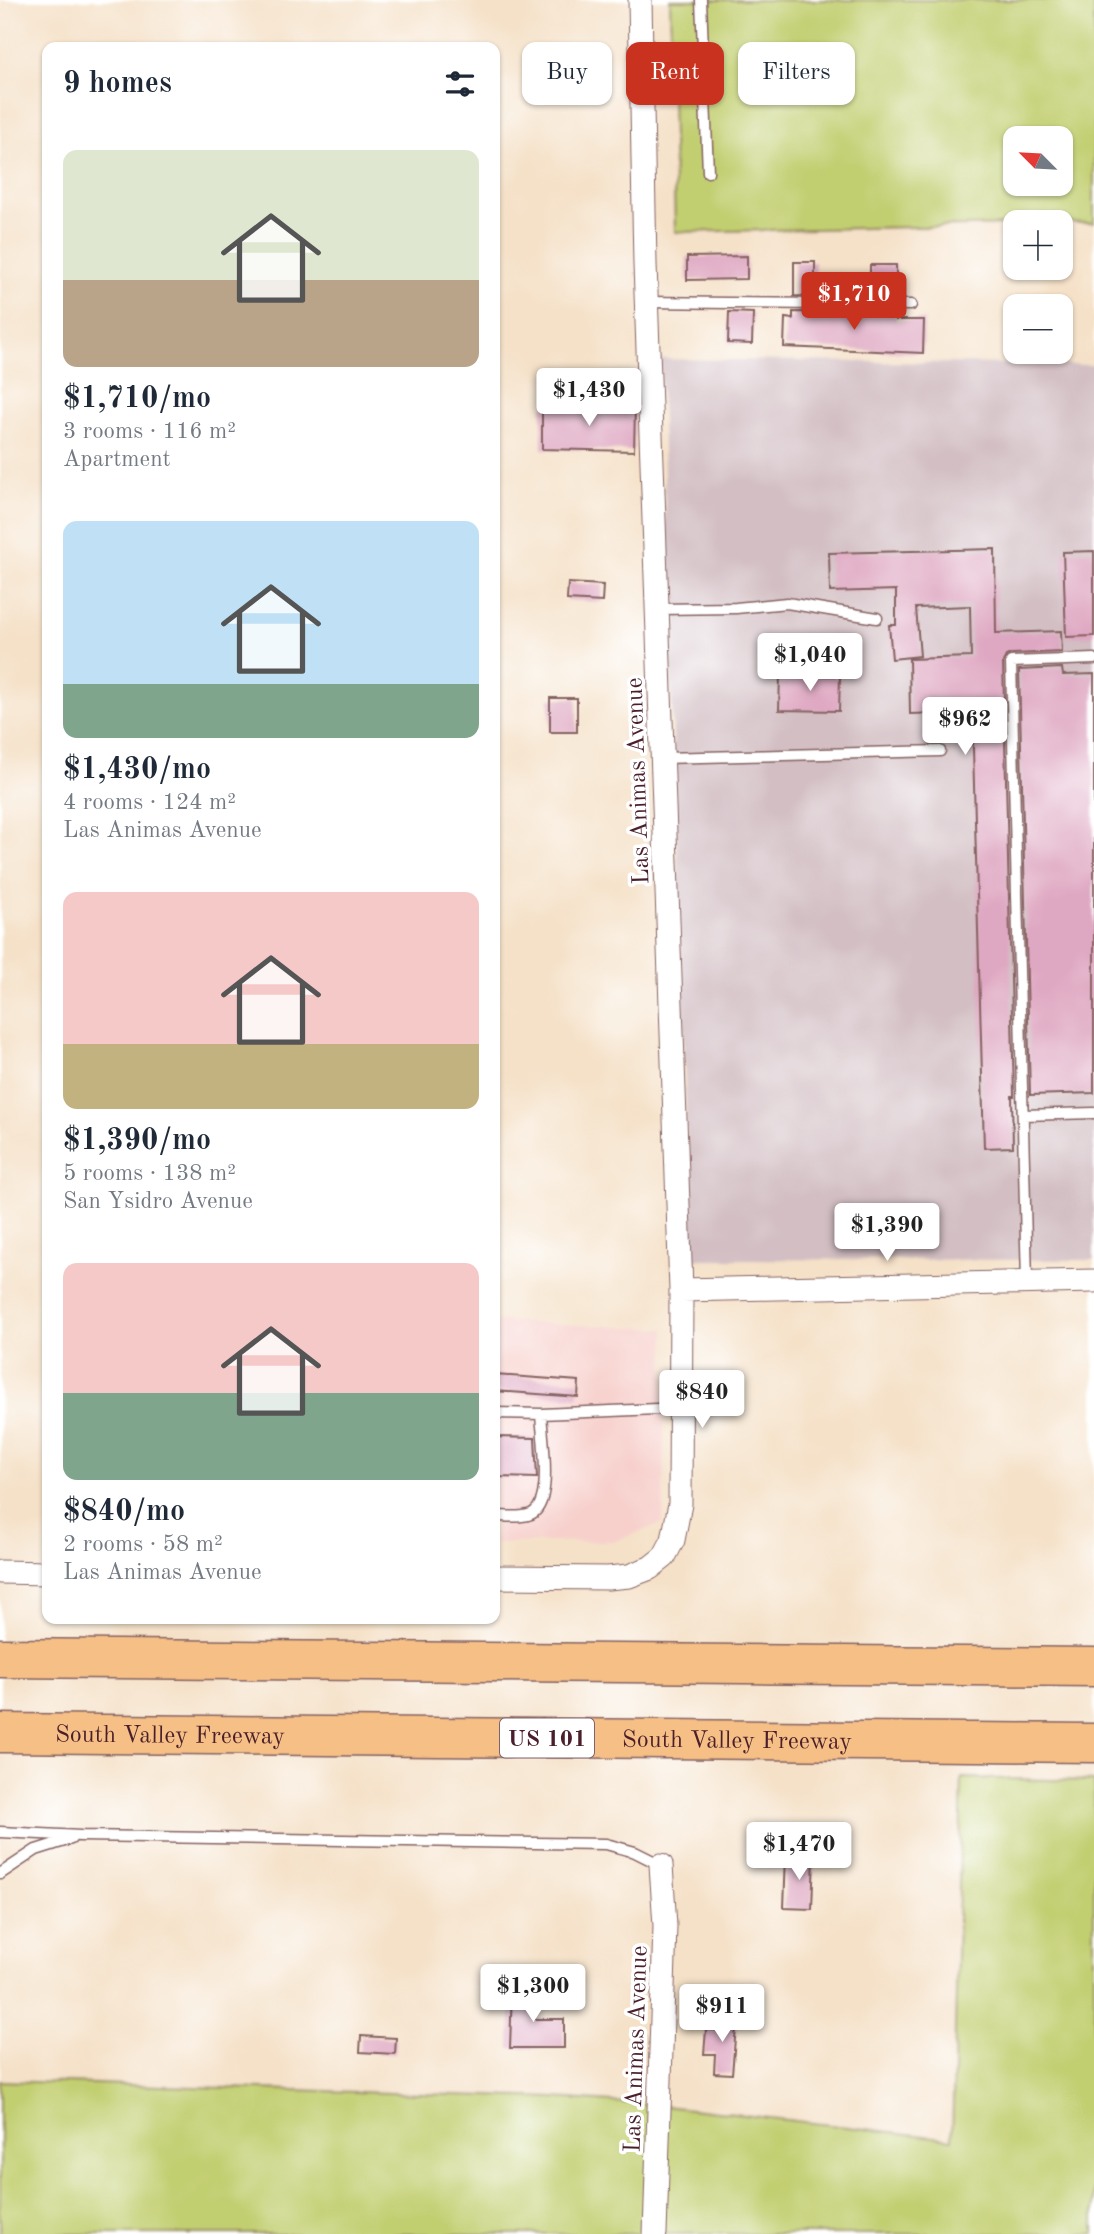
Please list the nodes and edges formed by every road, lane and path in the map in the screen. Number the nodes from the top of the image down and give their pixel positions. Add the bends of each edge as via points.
1 (640, 0) edge
2 (701, 0) edge
3 (708, 172) dead end
4 (646, 302) junction
5 (911, 305) dead end
6 (657, 609) junction
7 (877, 618) dead end
8 (1094, 659) edge
9 (940, 751) dead end
10 (662, 758) junction
11 (1094, 1113) edge
12 (1023, 1115) junction
13 (1094, 1280) edge
14 (1027, 1282) junction
15 (681, 1290) junction
16 (680, 1408) junction
17 (500, 1413) edge
18 (541, 1414) junction
19 (500, 1516) edge
20 (0, 1572) edge
21 (42, 1573) edge
22 (500, 1577) edge
23 (0, 1658) edge
24 (1094, 1667) edge
25 (0, 1733) edge
26 (1094, 1743) edge
27 (0, 1832) edge
28 (81, 1836) junction
29 (661, 1865) joint
30 (0, 1874) edge
31 (656, 2234) edge

1 - 4 street, Las Animas Avenue
2 - 3 lane
4 - 5 lane
4 - 6 street, Las Animas Avenue
6 - 7 lane via 787,603
6 - 10 street, Las Animas Avenue
8 - 12 lane via 1011,662
9 - 10 lane
10 - 15 street, Las Animas Avenue
11 - 12 lane
12 - 14 lane
13 - 14 street
14 - 15 street
15 - 16 street, Las Animas Avenue
16 - 18 lane
16 - 22 street, Las Animas Avenue via 680,1504 673,1540 664,1557 629,1576
17 - 18 lane
18 - 19 lane via 545,1491 540,1508 529,1516
20 - 21 street
23 - 24 highway
25 - 26 highway, South Valley Freeway / US 101
27 - 28 lane
28 - 29 lane via 606,1844
28 - 30 lane via 36,1850
29 - 31 street, Las Animas Avenue via 665,1926

